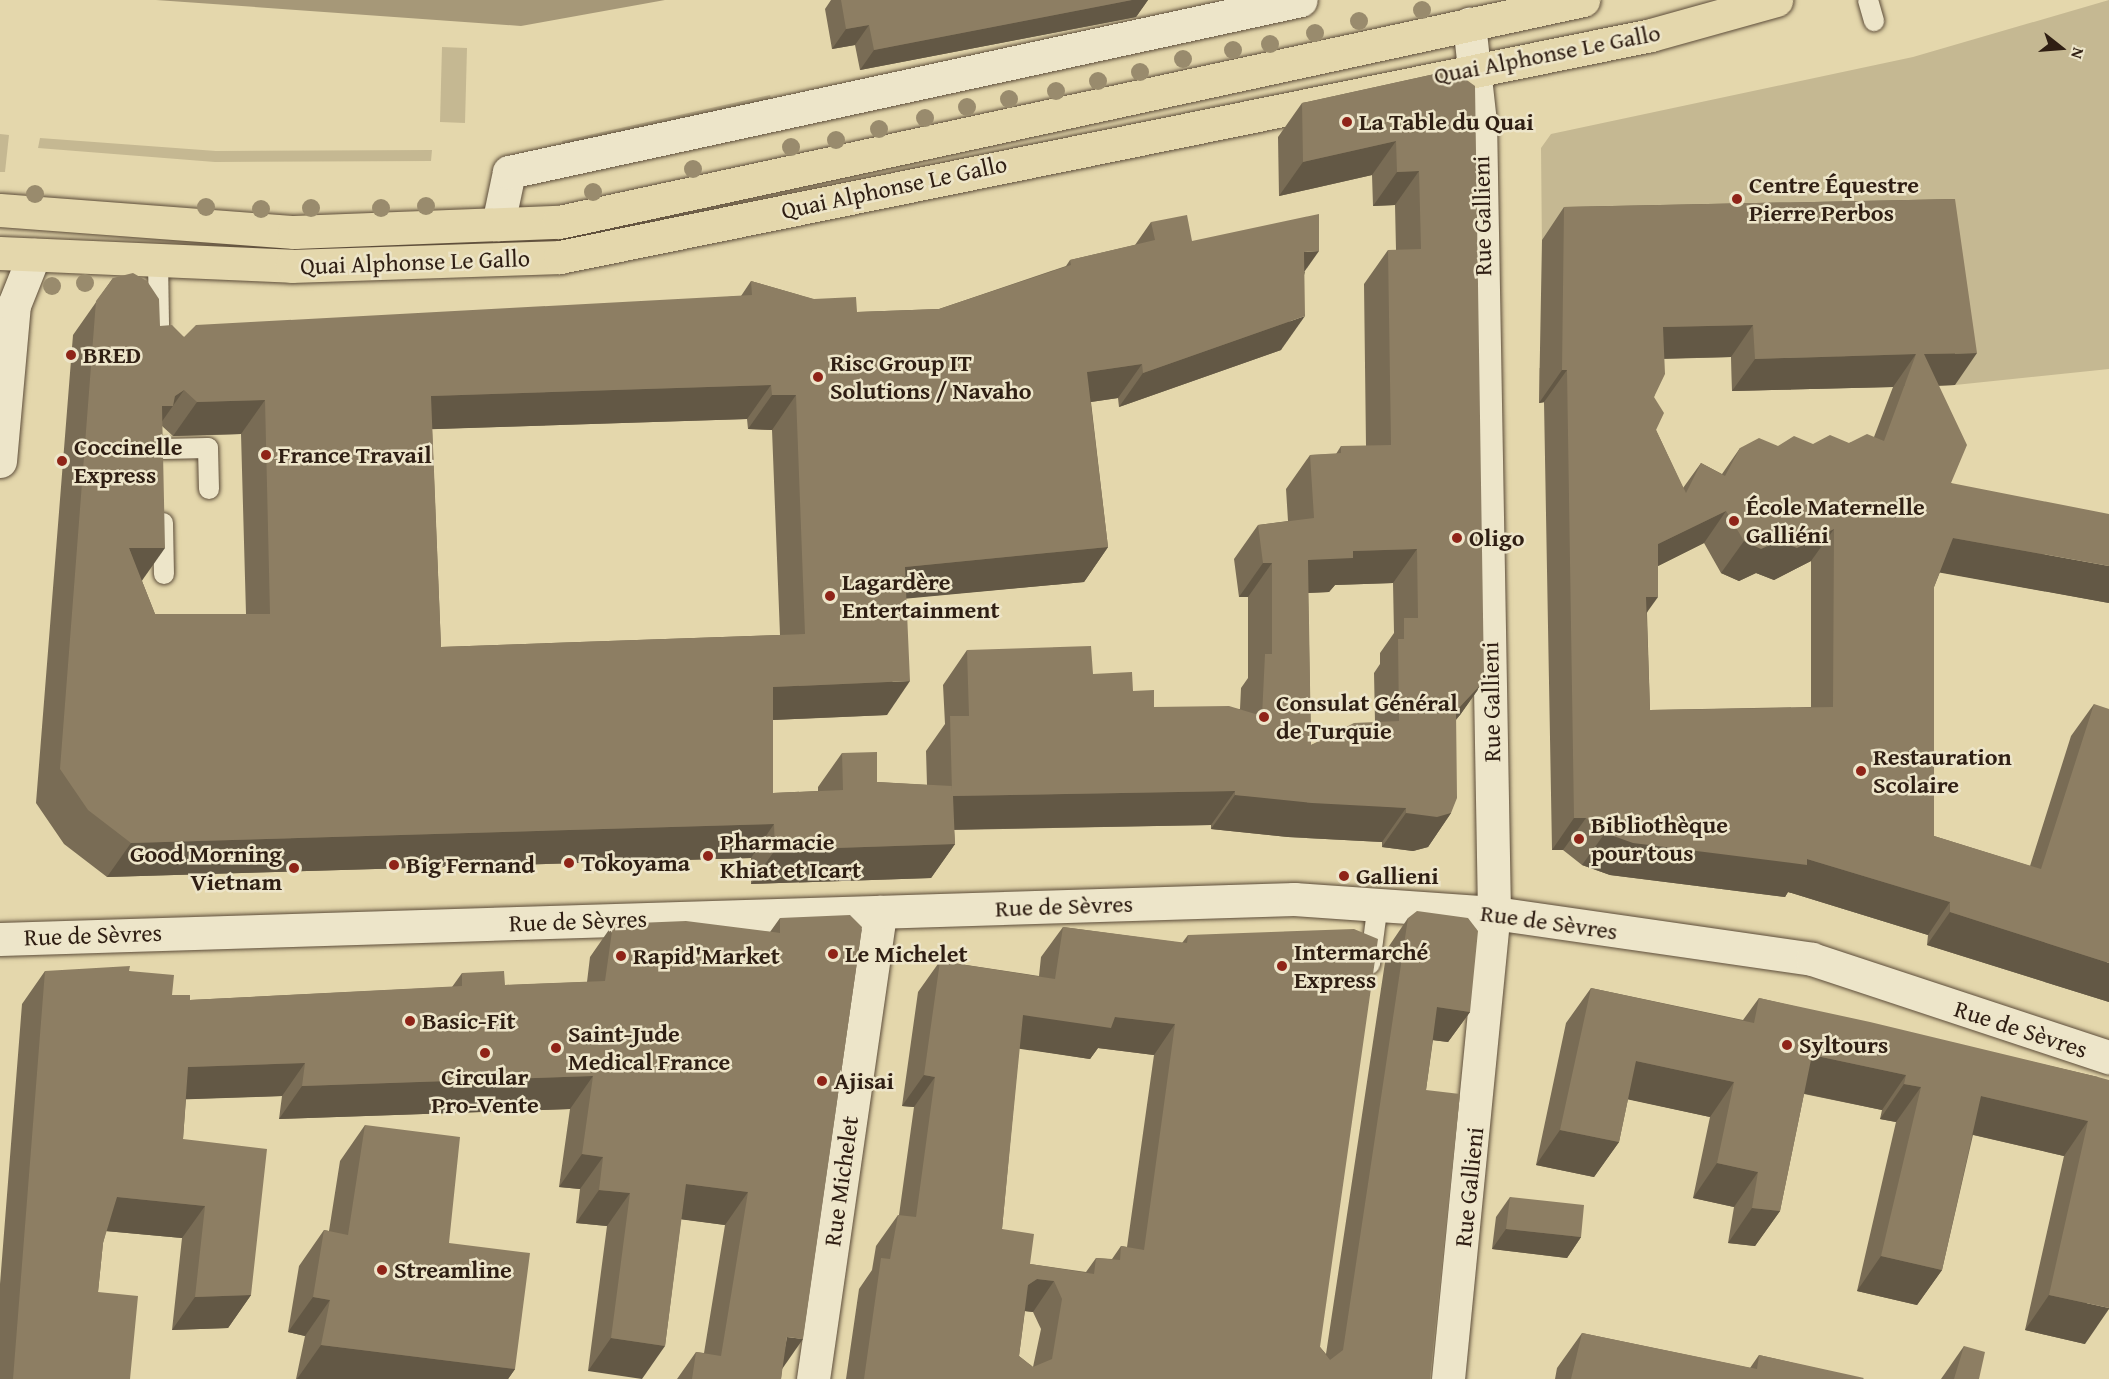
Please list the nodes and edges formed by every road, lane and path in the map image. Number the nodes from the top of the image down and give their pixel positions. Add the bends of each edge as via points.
1 (1301, 0) edge
2 (1583, 0) edge
3 (1776, 0) edge
4 (1868, 0) edge
5 (1874, 21) dead end
6 (1469, 24) junction
7 (1476, 71) junction
8 (0, 210) edge
9 (498, 224) junction
10 (0, 253) edge
11 (34, 255) junction
12 (158, 260) junction
13 (160, 348) edge
14 (0, 461) edge
15 (162, 472) edge
16 (209, 489) dead end
17 (163, 506) edge
18 (164, 574) edge
19 (1378, 903) junction
20 (880, 912) junction
21 (1494, 913) junction
22 (0, 939) edge
23 (1367, 982) edge
24 (2109, 1057) edge
25 (813, 1379) edge
26 (1448, 1379) edge

1 - 9 street via 509,172
2 - 6 main road, Quai Alphonse Le Gallo
3 - 7 main road, Quai Alphonse Le Gallo via 1651,35
4 - 5 lane
6 - 7 street, Rue Gallieni
6 - 9 main road, Quai Alphonse Le Gallo via 560,222
7 - 12 main road, Quai Alphonse Le Gallo via 560,257 292,266
7 - 21 street, Rue Gallieni
8 - 9 main road, Quai Alphonse Le Gallo via 294,232
10 - 11 main road, Quai Alphonse Le Gallo
11 - 12 main road, Quai Alphonse Le Gallo
11 - 14 street via 13,314
12 - 13 lane
15 - 16 lane via 161,443 208,448
17 - 18 lane
19 - 20 street, Rue de Sèvres via 1294,899
19 - 21 street, Rue de Sèvres
19 - 23 lane
20 - 22 street, Rue de Sèvres
20 - 25 street, Rue Michelet
21 - 24 street, Rue de Sèvres via 1812,959
21 - 26 street, Rue Gallieni

